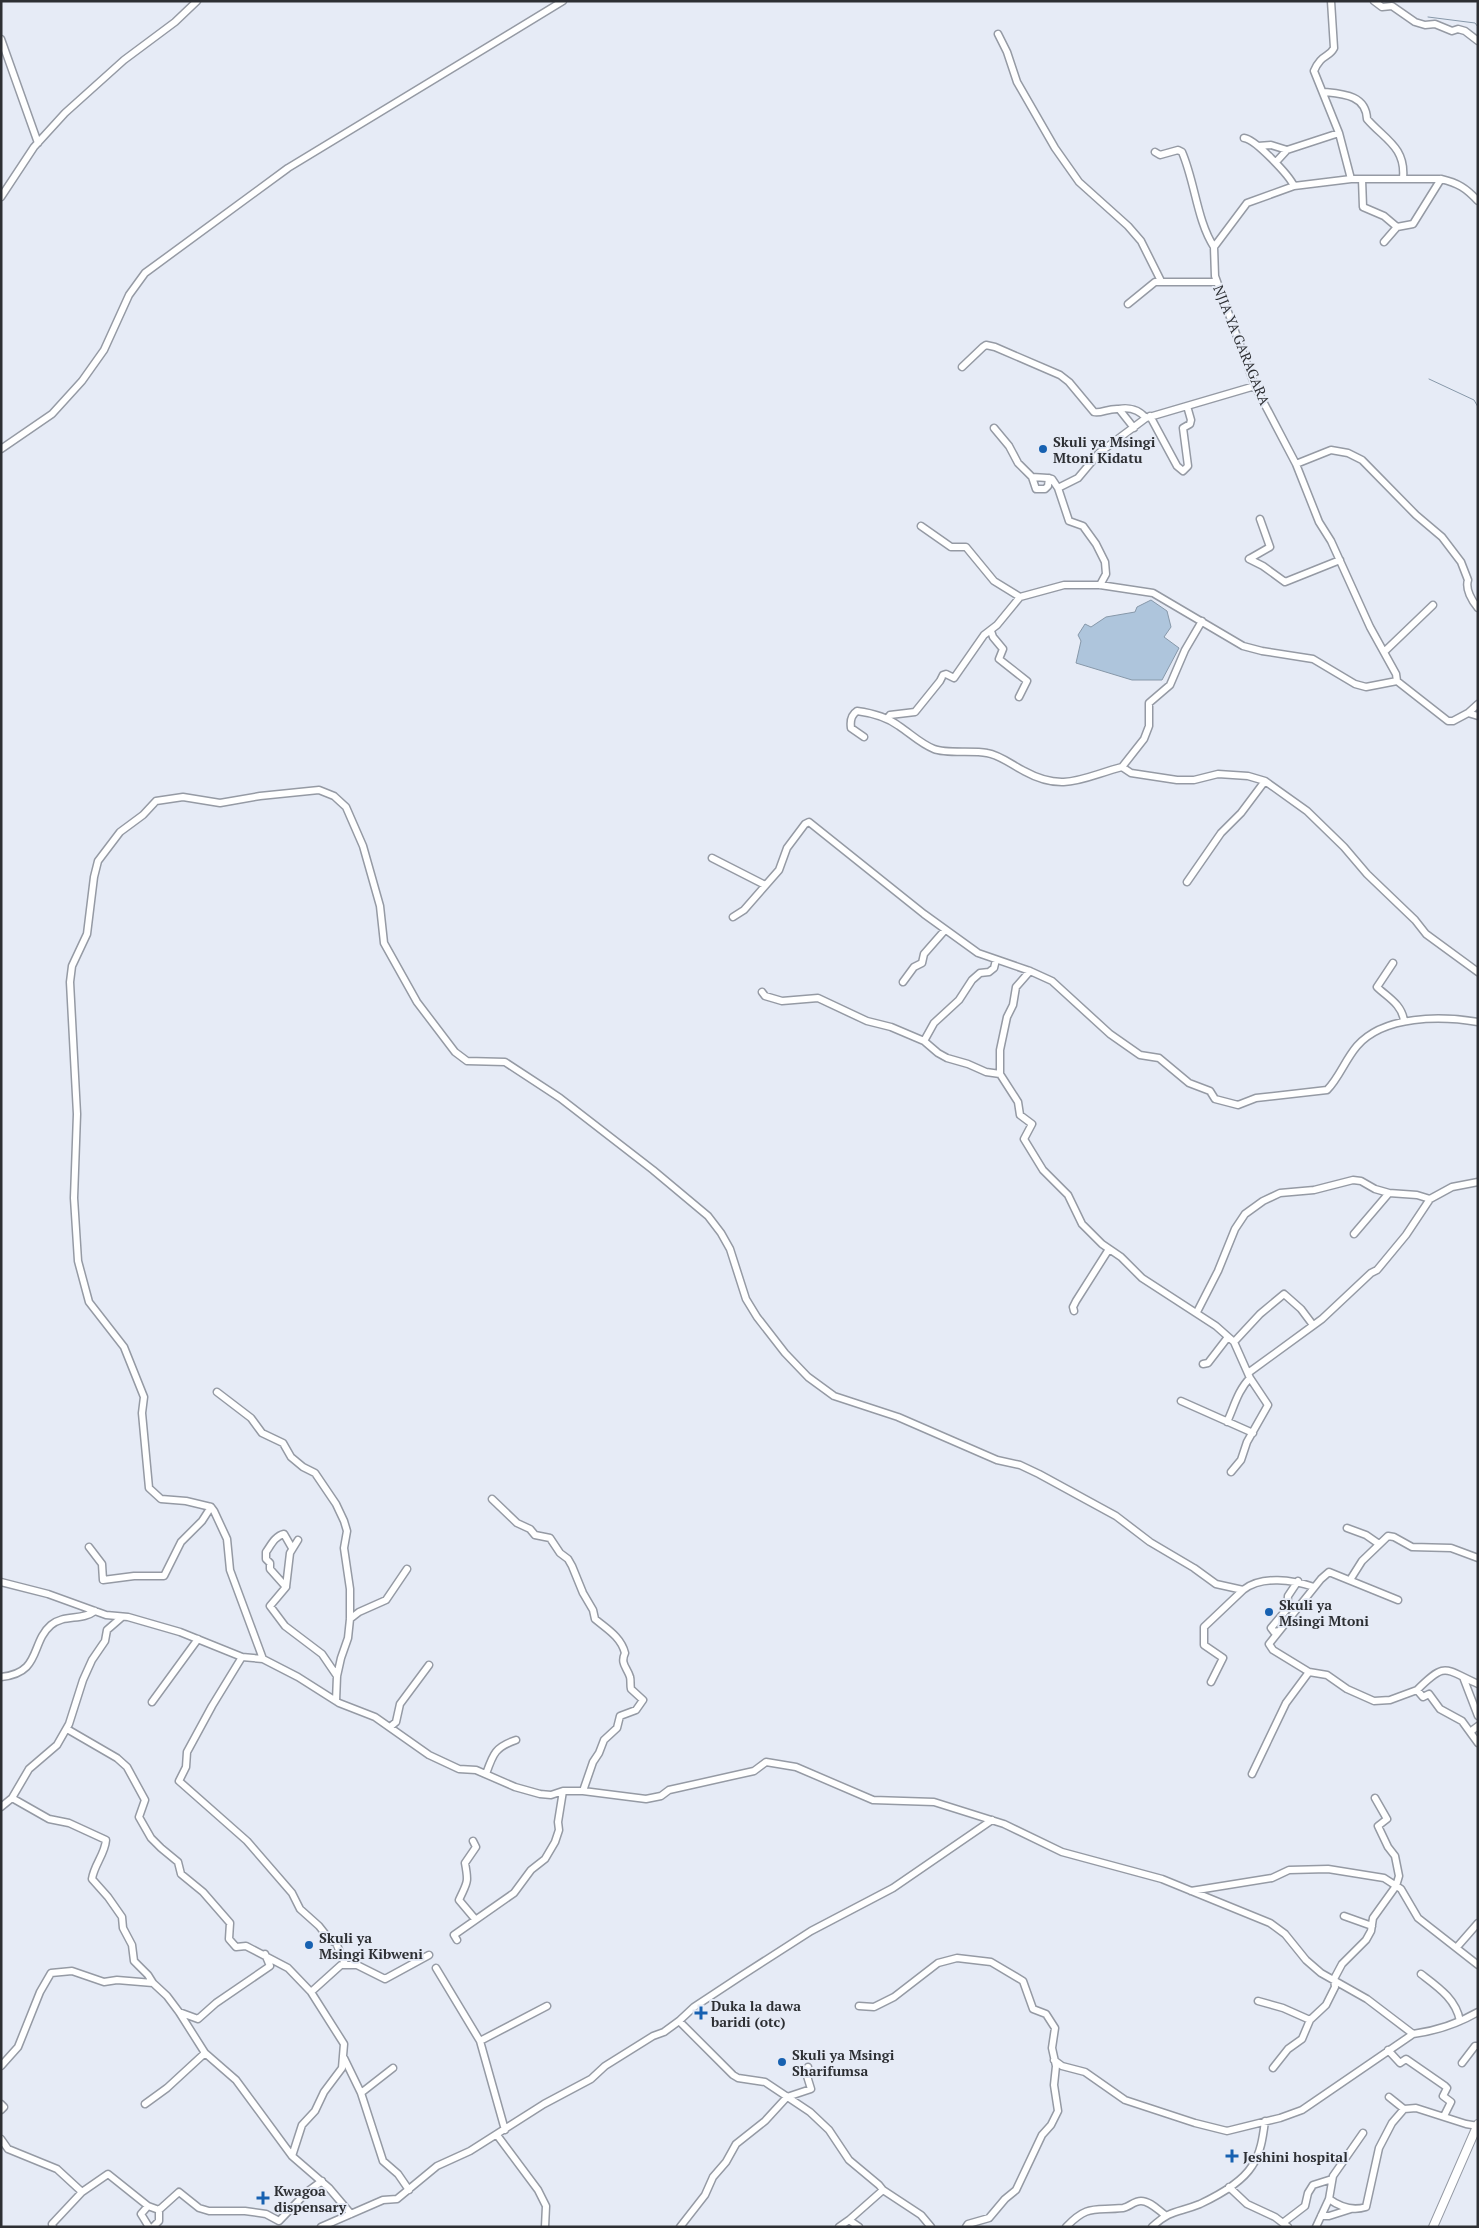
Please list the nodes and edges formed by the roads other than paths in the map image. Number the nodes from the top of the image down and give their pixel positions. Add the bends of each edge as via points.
1 (197, 1) edge
2 (563, 1) edge
3 (1331, 1) edge
4 (1374, 1) edge
5 (998, 34) dead end
6 (1, 40) edge
7 (1478, 41) edge
8 (1324, 92) junction
9 (1339, 133) junction
10 (1244, 138) dead end
11 (38, 143) junction
12 (1258, 146) junction
13 (1287, 150) junction
14 (1155, 152) dead end
15 (1276, 162) junction
16 (1404, 164) junction
17 (1403, 178) junction
18 (1414, 178) junction
19 (1352, 179) junction
20 (1362, 179) junction
21 (1441, 179) junction
22 (1294, 186) junction
23 (1, 197) edge
24 (1478, 201) edge
25 (1397, 227) junction
26 (1384, 242) dead end
27 (1214, 246) junction
28 (1161, 282) junction
29 (1217, 282) junction
30 (1128, 304) dead end
31 (962, 367) dead end
32 (1255, 386) junction
33 (1187, 406) junction
34 (1119, 409) junction
35 (1148, 417) junction
36 (994, 428) dead end
37 (1134, 428) junction
38 (1, 449) edge
39 (1296, 464) junction
40 (1032, 477) junction
41 (1049, 478) junction
42 (1058, 488) junction
43 (1260, 519) dead end
44 (921, 526) dead end
45 (1340, 560) junction
46 (1100, 585) junction
47 (1020, 597) junction
48 (1433, 605) dead end
49 (1478, 608) edge
50 (1202, 621) junction
51 (992, 631) junction
52 (1384, 652) junction
53 (1397, 681) junction
54 (1019, 697) dead end
55 (1478, 704) edge
56 (1468, 713) junction
57 (1478, 716) edge
58 (887, 719) junction
59 (864, 737) dead end
60 (1122, 766) junction
61 (1265, 781) junction
62 (712, 858) dead end
63 (1187, 882) dead end
64 (765, 885) junction
65 (733, 917) dead end
66 (945, 930) junction
67 (996, 960) junction
68 (1393, 963) dead end
69 (1030, 971) junction
70 (1478, 972) edge
71 (903, 982) dead end
72 (762, 992) dead end
73 (1404, 1020) junction
74 (1478, 1022) edge
75 (924, 1041) junction
76 (1000, 1074) junction
77 (1478, 1182) edge
78 (1389, 1193) junction
79 (1430, 1199) junction
80 (1354, 1234) dead end
81 (1109, 1249) junction
82 (1074, 1311) dead end
83 (1197, 1312) junction
84 (1312, 1325) junction
85 (1231, 1340) junction
86 (1203, 1364) dead end
87 (1249, 1376) junction
88 (217, 1392) dead end
89 (1180, 1401) dead end
90 (1226, 1422) junction
91 (1253, 1433) junction
92 (1231, 1472) dead end
93 (492, 1499) dead end
94 (211, 1506) junction
95 (1347, 1528) dead end
96 (298, 1540) dead end
97 (1379, 1544) junction
98 (89, 1546) dead end
99 (292, 1548) junction
100 (1478, 1558) edge
101 (407, 1569) dead end
102 (1350, 1580) junction
103 (1298, 1581) junction
104 (1, 1582) edge
105 (286, 1587) junction
106 (1314, 1587) junction
107 (1243, 1590) junction
108 (1398, 1600) dead end
109 (95, 1611) junction
110 (122, 1617) junction
111 (350, 1619) junction
112 (1279, 1632) junction
113 (198, 1639) junction
114 (242, 1657) junction
115 (263, 1659) junction
116 (429, 1665) dead end
117 (1309, 1672) junction
118 (337, 1676) junction
119 (1463, 1677) junction
120 (1, 1678) edge
121 (1211, 1682) dead end
122 (1478, 1684) edge
123 (1417, 1690) junction
124 (336, 1701) junction
125 (152, 1702) dead end
126 (1478, 1716) edge
127 (1478, 1726) edge
128 (390, 1727) junction
129 (67, 1729) junction
130 (1470, 1732) junction
131 (516, 1740) dead end
132 (1478, 1743) edge
133 (486, 1774) junction
134 (1252, 1774) dead end
135 (563, 1791) junction
136 (583, 1791) junction
137 (12, 1798) junction
138 (1375, 1798) dead end
139 (1, 1807) edge
140 (992, 1820) junction
141 (473, 1841) dead end
142 (1396, 1886) junction
143 (1190, 1891) junction
144 (1344, 1916) dead end
145 (475, 1919) junction
146 (1478, 1923) edge
147 (1372, 1926) junction
148 (457, 1940) dead end
149 (1457, 1946) junction
150 (264, 1954) junction
151 (429, 1955) dead end
152 (346, 1964) junction
153 (1478, 1965) edge
154 (436, 1968) dead end
155 (1421, 1974) dead end
156 (1334, 1979) junction
157 (153, 1984) junction
158 (311, 1992) junction
159 (1258, 2001) dead end
160 (547, 2006) dead end
161 (859, 2006) dead end
162 (179, 2012) junction
163 (1478, 2012) edge
164 (1310, 2020) junction
165 (679, 2021) junction
166 (1460, 2021) junction
167 (1413, 2034) junction
168 (480, 2041) junction
169 (1478, 2046) edge
170 (1388, 2050) junction
171 (205, 2053) junction
172 (344, 2058) junction
173 (1054, 2060) junction
174 (1462, 2063) dead end
175 (1, 2066) edge
176 (808, 2067) dead end
177 (393, 2068) dead end
178 (1273, 2068) dead end
179 (361, 2093) junction
180 (787, 2097) junction
181 (1389, 2097) dead end
182 (1, 2104) edge
183 (145, 2104) dead end
184 (1404, 2109) junction
185 (1, 2110) edge
186 (1444, 2116) junction
187 (1265, 2121) junction
188 (1478, 2125) edge
189 (504, 2130) junction
190 (1363, 2133) dead end
191 (497, 2135) junction
192 (1, 2139) edge
193 (292, 2156) junction
194 (1332, 2179) junction
195 (322, 2181) junction
196 (1229, 2187) junction
197 (409, 2190) junction
198 (883, 2190) junction
199 (82, 2192) junction
200 (1330, 2199) junction
201 (148, 2206) junction
202 (1352, 2208) junction
203 (159, 2210) junction
204 (351, 2214) junction
205 (1165, 2215) junction
206 (1322, 2216) junction
207 (849, 2220) junction
208 (1286, 2224) edge
209 (53, 2227) edge
210 (151, 2227) edge
211 (321, 2227) edge
212 (545, 2227) edge
213 (680, 2227) edge
214 (839, 2227) edge
215 (859, 2227) edge
216 (931, 2227) edge
217 (966, 2227) edge
218 (1066, 2227) edge
219 (1152, 2227) edge
220 (1316, 2227) edge
221 (1433, 2227) edge

1 - 11 street via 175,22 124,60 65,113
2 - 38 street via 288,168 144,273 129,295 104,350 82,381 52,414
3 - 8 street via 1334,48 1322,57 1314,71
4 - 7 street via 1382,7 1392,6 1415,22 1465,31
5 - 28 street via 1008,52 1017,82 1054,148 1079,182 1141,241
6 - 11 street
8 - 9 street
8 - 16 street via 1349,95 1361,101 1367,119 1388,139
9 - 13 street
9 - 19 street
10 - 12 street
11 - 23 street
12 - 13 street via 1271,145
12 - 15 street
13 - 15 street
14 - 27 street via 1160,155 1178,150 1182,152 1205,230
15 - 22 street
16 - 17 street
16 - 18 street
17 - 18 street
17 - 20 street
18 - 21 street
19 - 20 street
19 - 22 street
20 - 25 street via 1363,207 1384,216
21 - 24 street via 1466,188
21 - 25 street via 1413,224
22 - 27 street via 1247,203
25 - 26 street
27 - 29 street, NJIA YA GARAGARA
28 - 29 street
28 - 30 street via 1155,282
29 - 32 street, NJIA YA GARAGARA
31 - 34 street via 983,347 990,345 1060,375 1094,412
32 - 33 street
32 - 39 street, NJIA YA GARAGARA
33 - 35 street
33 - 35 street via 1192,420 1183,428 1188,466 1183,471 1176,466
34 - 35 street via 1133,410
34 - 37 street
35 - 37 street
36 - 40 street
37 - 42 street via 1099,453 1078,478
39 - 45 street, NJIA YA GARAGARA via 1319,522
39 - 49 street via 1331,450 1362,460 1442,537 1461,562 1468,580 1466,585
40 - 41 street
40 - 41 street via 1036,489 1048,486
41 - 42 street
42 - 46 street via 1069,521 1083,526 1105,562 1106,574
43 - 45 street via 1270,547 1249,559 1285,582
44 - 47 street via 951,547 966,547 994,581
45 - 52 street, NJIA YA GARAGARA
46 - 47 street via 1064,585
46 - 50 street via 1153,593
47 - 51 street
48 - 52 street
50 - 53 street via 1243,646 1313,659 1355,684 1366,687
50 - 60 street via 1170,685 1149,703 1149,726 1144,738
51 - 54 street via 993,638 1003,649 999,659 1027,681
51 - 58 street via 984,635 954,678 943,675 915,712 890,715
52 - 53 street, NJIA YA GARAGARA
53 - 56 street via 1448,721
55 - 56 street
56 - 57 street
58 - 59 street via 860,711 853,714 851,728
58 - 60 street via 936,750 994,754 1049,782 1077,781
60 - 61 street via 1131,773 1177,780 1218,774
61 - 63 street
61 - 70 street via 1307,811 1426,934
62 - 64 street
64 - 65 street via 744,910
64 - 66 street via 779,870 787,848 804,824 809,822
66 - 67 street via 978,953
66 - 71 street via 924,954 922,963 914,967
67 - 69 street
67 - 75 street via 994,968 972,980 959,1000 934,1023
68 - 73 street via 1377,987 1389,995
69 - 73 street via 1052,981 1110,1034 1140,1055 1159,1058 1189,1083 1205,1088 1215,1099 1232,1105 1256,1098 1327,1090 1358,1044 1375,1031
69 - 76 street via 1016,987 1007,1017 1000,1050
72 - 75 street via 764,996 782,1001 818,998 867,1021
73 - 74 street
75 - 76 street via 946,1058
76 - 81 street via 1018,1102 1020,1116 1032,1124 1024,1139 1029,1149 1043,1170 1068,1195 1082,1224
77 - 79 street via 1452,1187
78 - 79 street
78 - 80 street
78 - 83 street via 1353,1180 1314,1190 1280,1192 1257,1204 1235,1229
79 - 84 street via 1384,1263
81 - 82 street via 1072,1307
81 - 83 street via 1142,1278
83 - 85 street
84 - 85 street via 1301,1309 1284,1294
84 - 87 street
85 - 86 street
85 - 87 street
87 - 90 street
87 - 91 street via 1268,1405
88 - 111 street via 251,1418 262,1434 284,1443 291,1457 315,1474 336,1504 347,1531 344,1548 350,1589
89 - 90 street
90 - 91 street
91 - 92 street via 1241,1460
93 - 136 street via 517,1523 535,1535 550,1538 568,1559 595,1619 622,1643 625,1653 623,1664 631,1678 631,1689 643,1700 636,1710 620,1716 617,1728 604,1740
94 - 98 street via 202,1521 181,1542 162,1577 104,1580 102,1564
94 - 107 street via 161,1499 149,1488 144,1397 124,1347 89,1302 78,1261 74,1198 77,1114 70,982 72,966 87,934 98,861 120,832 143,816 156,801 183,798 220,803 319,790 334,796 346,807 363,846 380,906 384,942 417,1002 455,1052 467,1062 505,1062 513,1067 560,1098 708,1216 730,1248 746,1299 757,1317 808,1377 834,1396 898,1417 997,1460 1040,1474 1116,1516 1216,1584
94 - 115 street via 227,1539 230,1570
95 - 97 street
96 - 99 street
97 - 100 street via 1388,1536 1412,1547 1451,1548
97 - 102 street via 1362,1561
99 - 105 street
99 - 105 street via 282,1534 266,1552 270,1569
101 - 111 street via 386,1600
102 - 106 street via 1330,1572
102 - 108 street
103 - 106 street
103 - 107 street via 1251,1584
103 - 112 street via 1288,1596 1287,1609 1271,1628
104 - 109 street
105 - 118 street via 270,1606 286,1626 322,1654
106 - 112 street
107 - 121 street via 1204,1627 1204,1645 1223,1658
109 - 110 street
109 - 120 street via 84,1617 60,1619 52,1624 42,1636 31,1664 22,1671
110 - 113 street
110 - 129 street via 107,1630 105,1641 92,1660
111 - 118 street
112 - 117 street via 1271,1647
113 - 114 street
113 - 125 street
114 - 115 street
114 - 152 street via 187,1752 186,1767 179,1782 247,1841 292,1893 300,1909 336,1943
115 - 124 street
116 - 128 street via 400,1704 396,1722
117 - 123 street via 1327,1675 1347,1689 1374,1701 1390,1700
117 - 134 street via 1286,1702
118 - 124 street
119 - 122 street
119 - 123 street via 1445,1669 1434,1674
119 - 126 street
123 - 130 street via 1423,1696 1429,1694 1438,1706 1462,1721
124 - 128 street via 375,1717
127 - 130 street
128 - 133 street via 429,1755 459,1769
129 - 137 street via 51,1752 29,1769
129 - 150 street via 127,1767 145,1800 139,1817 151,1838 176,1860 181,1874 203,1892 230,1923 229,1939 236,1947 246,1946
130 - 132 street
131 - 133 street via 501,1745
133 - 135 street via 540,1794
135 - 136 street
135 - 145 street via 559,1830 545,1859 531,1870 514,1893
136 - 140 street via 646,1799 669,1790 754,1771 766,1762 796,1767 873,1800 934,1802
137 - 139 street
137 - 157 street via 49,1819 69,1822 106,1840 92,1879 119,1912 132,1944 134,1961
138 - 142 street via 1387,1819 1378,1825 1395,1856 1399,1876
140 - 143 street via 1016,1828 1062,1852 1162,1879
140 - 165 street via 893,1888 811,1931 694,2007
141 - 145 street via 476,1847 465,1863 467,1888 459,1900
142 - 143 street via 1384,1878 1367,1874 1315,1869 1288,1870 1265,1879
142 - 147 street via 1376,1914
142 - 149 street via 1418,1918
143 - 156 street via 1270,1923 1285,1934 1306,1960
144 - 147 street
145 - 148 street via 454,1935
146 - 149 street
147 - 156 street via 1366,1940 1342,1964
149 - 153 street
150 - 158 street via 288,1968
150 - 162 street via 270,1966 230,1992 198,2019
151 - 152 street via 385,1979 357,1965
152 - 158 street
154 - 168 street
155 - 166 street via 1453,2001
156 - 164 street via 1326,2005
156 - 167 street
157 - 162 street
157 - 175 street via 118,1980 104,1982 72,1972 52,1973 40,1992 18,2047
158 - 172 street via 344,2044
159 - 164 street
160 - 168 street
161 - 173 street via 874,2007 894,1997 938,1963 957,1958 992,1962 1023,1981 1033,2009 1046,2014 1052,2022 1055,2028
162 - 171 street
163 - 166 street
164 - 178 street via 1302,2040 1288,2048
165 - 180 street via 732,2075 765,2082
165 - 189 street via 605,2066 591,2079
166 - 167 street
167 - 170 street
168 - 189 street
169 - 174 street
170 - 186 street via 1400,2063 1406,2059 1447,2088 1443,2096 1451,2102
170 - 187 street via 1302,2110
171 - 183 street
171 - 193 street via 236,2080
172 - 179 street
172 - 193 street via 337,2076 302,2125
173 - 187 street via 1062,2066 1085,2072 1125,2100 1202,2125 1227,2131
173 - 217 street via 1058,2111 1051,2125 1042,2135 1016,2190 988,2218
176 - 180 street via 811,2089
177 - 179 street
179 - 197 street via 383,2161
180 - 198 street via 819,2120 849,2160
180 - 213 street via 765,2121 736,2144 713,2177 705,2195
181 - 184 street
182 - 185 street via 4,2106
184 - 186 street via 1416,2108
184 - 202 street via 1378,2148 1366,2207
186 - 188 street
187 - 196 street via 1252,2167
188 - 221 main road
189 - 191 street
190 - 194 street
191 - 197 street via 470,2152 437,2166
191 - 212 street via 538,2190 546,2206
192 - 199 street via 8,2149 57,2169
193 - 195 street
194 - 200 street
194 - 208 street via 1313,2185 1305,2206
195 - 203 street via 279,2221 266,2214 209,2211 179,2192
195 - 204 street
196 - 205 street via 1200,2204
196 - 208 street via 1247,2204
197 - 204 street via 397,2199 383,2200
198 - 207 street
198 - 216 street via 921,2216
199 - 201 street via 108,2174
199 - 209 street via 52,2224
200 - 202 street
200 - 206 street
201 - 203 street
201 - 210 street via 141,2214
202 - 206 street
203 - 210 street via 159,2221
204 - 211 street
205 - 218 street via 1141,2201 1125,2208 1079,2213
205 - 219 street
206 - 220 street
207 - 214 street
207 - 215 street

